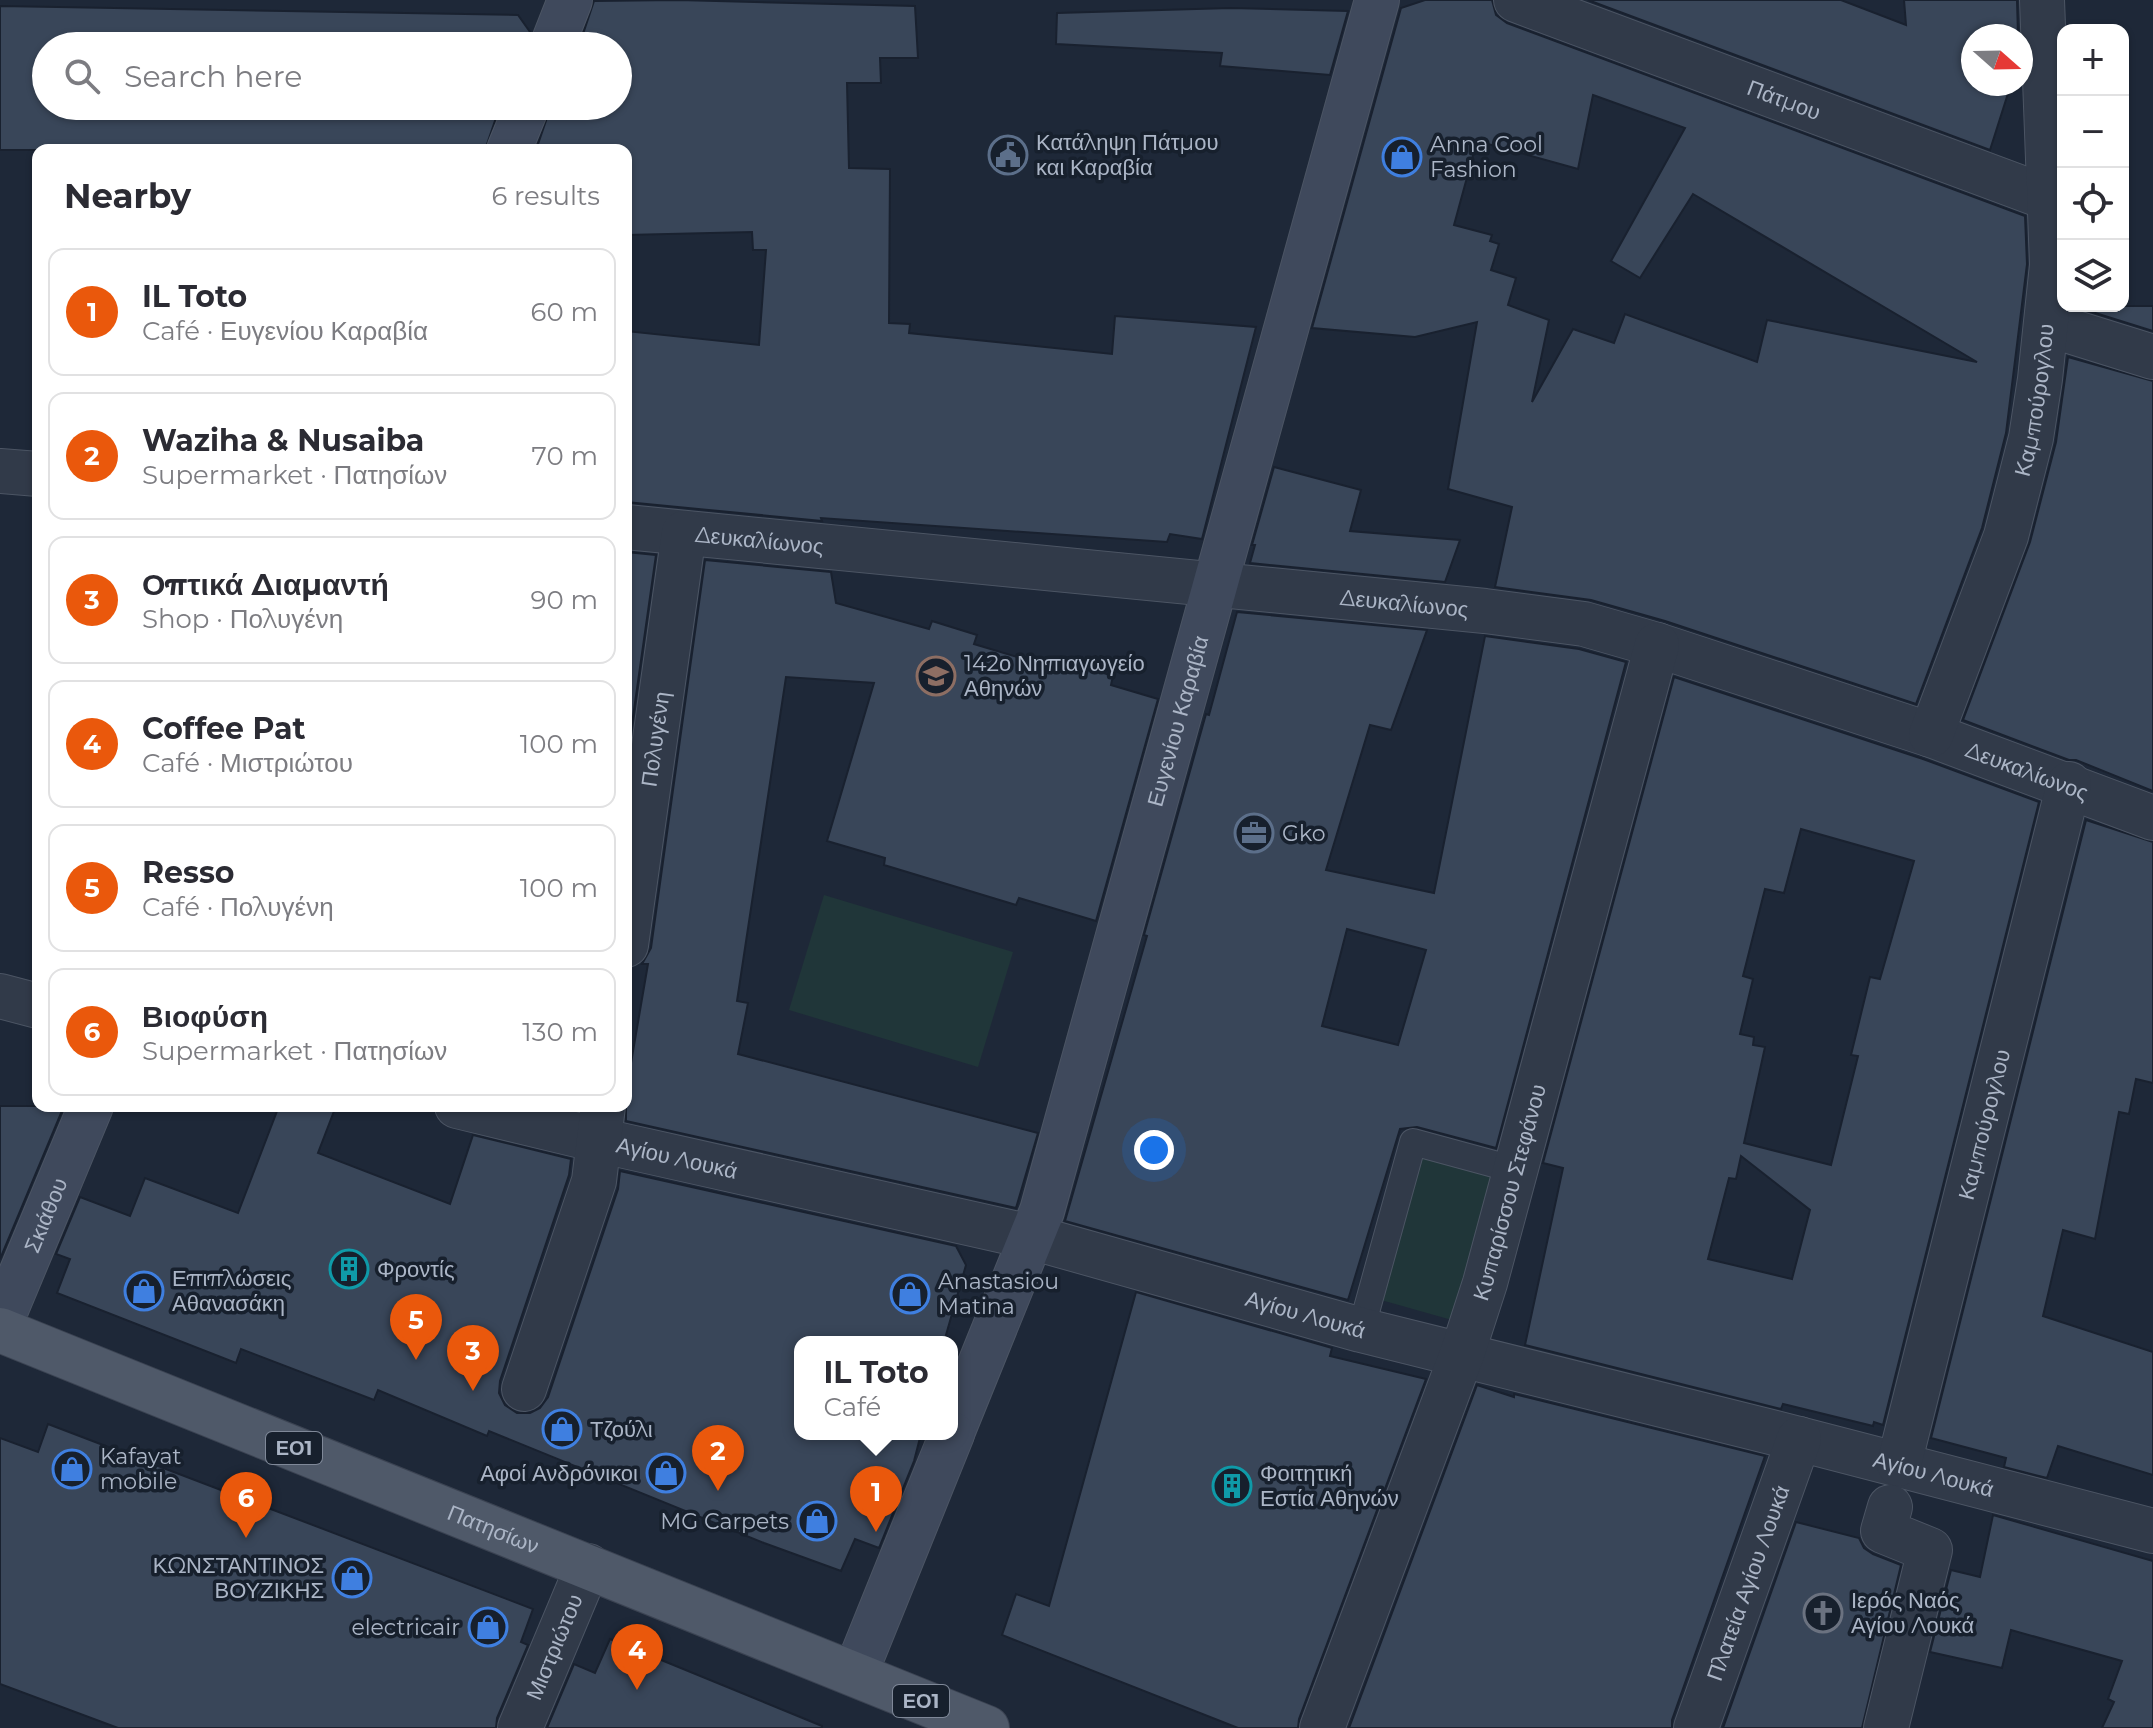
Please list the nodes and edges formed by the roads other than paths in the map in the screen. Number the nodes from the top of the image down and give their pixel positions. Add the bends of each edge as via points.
1 (570, 0) edge
2 (1377, 0) edge
3 (1516, 0) edge
4 (2042, 0) edge
5 (557, 32) edge
6 (521, 120) edge
7 (511, 144) edge
8 (2051, 199) junction
9 (2047, 324) junction
10 (2153, 357) edge
11 (0, 471) edge
12 (32, 474) edge
13 (632, 528) edge
14 (684, 533) junction
15 (1215, 585) junction
16 (1657, 645) junction
17 (1931, 735) junction
18 (2069, 784) junction
19 (2153, 818) edge
20 (632, 902) edge
21 (0, 996) edge
22 (32, 1004) edge
23 (89, 1112) edge
24 (508, 1112) edge
25 (601, 1123) edge
26 (1516, 1170) junction
27 (1031, 1237) junction
28 (0, 1327) edge
29 (1361, 1330) junction
30 (1462, 1354) junction
31 (524, 1389) dead end
32 (958, 1419) edge
33 (1799, 1439) junction
34 (950, 1440) edge
35 (1899, 1464) junction
36 (1890, 1507) dead end
37 (2153, 1531) edge
38 (588, 1566) junction
39 (855, 1674) junction
40 (520, 1728) edge
41 (987, 1728) edge
42 (1322, 1728) edge
43 (1696, 1728) edge
44 (1886, 1728) edge

1 - 5 street
2 - 15 street, Ευγενίου Καραβία
3 - 8 street, Πάτμου
4 - 8 street, Καμπούρογλου
6 - 7 street
8 - 9 street, Καμπούρογλου
9 - 10 street
9 - 17 street, Καμπούρογλου via 2031,438 2006,536
11 - 12 street
13 - 14 street, Δευκαλίωνος
14 - 15 street, Δευκαλίωνος
14 - 20 street, Πολυγένη
15 - 16 street, Δευκαλίωνος via 1584,624
15 - 27 street, Ευγενίου Καραβία
16 - 17 street, Δευκαλίωνος
16 - 26 street, Κυπαρίσσου Στεφάνου
17 - 18 street, Δευκαλίωνος
18 - 19 street, Δευκαλίωνος
18 - 35 street, Καμπούρογλου
21 - 22 street
23 - 28 street, Σκιάθου
24 - 25 street, Αγίου Λουκά
25 - 27 street, Αγίου Λουκά
25 - 31 street via 594,1181
26 - 29 lane via 1413,1142
26 - 30 street, Κυπαρίσσου Στεφάνου
27 - 29 street, Αγίου Λουκά
27 - 32 street, Ευγενίου Καραβία
28 - 38 main road, Πατησίων / ΕΟ1
29 - 30 street, Αγίου Λουκά
30 - 33 street, Αγίου Λουκά
30 - 42 street, Κυπαρίσσου Στεφάνου
33 - 35 street, Αγίου Λουκά
33 - 43 street, Πλατεία Αγίου Λουκά
34 - 39 street, Ευγενίου Καραβία
35 - 37 street, Αγίου Λουκά
36 - 44 street via 1883,1531 1930,1550
38 - 39 main road, Πατησίων / ΕΟ1
38 - 40 street, Μιστριώτου
39 - 41 main road, Πατησίων / ΕΟ1

